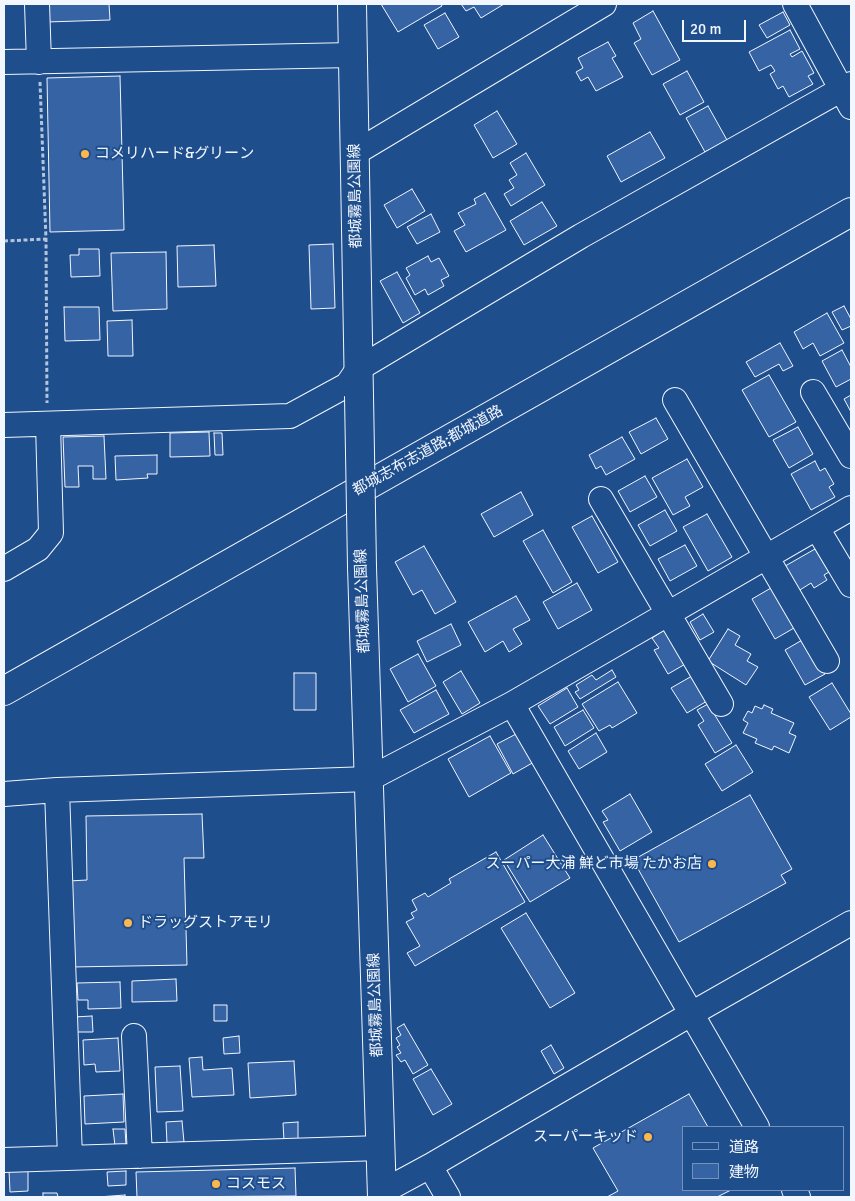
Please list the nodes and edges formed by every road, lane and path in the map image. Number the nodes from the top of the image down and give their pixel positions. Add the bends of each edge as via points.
1 (37, 4) edge
2 (352, 4) edge
3 (604, 4) edge
4 (795, 4) edge
5 (353, 55) junction
6 (4, 62) edge
7 (39, 62) junction
8 (848, 93) edge
9 (355, 153) junction
10 (851, 212) edge
11 (46, 240) junction
12 (4, 241) edge
13 (358, 369) junction
14 (813, 392) dead end
15 (675, 400) dead end
16 (48, 424) junction
17 (4, 425) edge
18 (851, 456) edge
19 (601, 499) dead end
20 (851, 508) edge
21 (817, 528) junction
22 (766, 557) junction
23 (4, 569) edge
24 (851, 585) edge
25 (668, 614) junction
26 (827, 661) dead end
27 (4, 691) edge
28 (512, 704) junction
29 (721, 704) dead end
30 (369, 780) junction
31 (56, 790) junction
32 (4, 794) edge
33 (851, 924) edge
34 (692, 1014) junction
35 (134, 1036) dead end
36 (756, 1126) edge
37 (381, 1148) junction
38 (140, 1156) junction
39 (70, 1158) junction
40 (4, 1160) edge
41 (430, 1166) junction
42 (382, 1194) edge
43 (448, 1197) edge

1 - 7 street
2 - 5 main road, 都城霧島公園線
3 - 9 street
4 - 8 street
5 - 7 street
5 - 9 main road, 都城霧島公園線
6 - 7 street
7 - 11 path
8 - 13 street via 581,236
9 - 13 main road, 都城霧島公園線
10 - 27 main road, 都城志布志道路;都城道路
11 - 12 path
11 - 16 path
13 - 16 street via 347,386 290,416
13 - 30 main road, 都城霧島公園線, bridge
14 - 18 street
15 - 22 street
16 - 17 street
16 - 23 street via 51,533 38,549
19 - 25 street
20 - 21 street
21 - 22 street
21 - 24 street
22 - 25 street
22 - 26 street
25 - 28 street
25 - 29 street
28 - 30 street
28 - 34 street
30 - 31 street
30 - 37 main road, 都城霧島公園線
31 - 32 street
31 - 39 street
33 - 34 street
34 - 36 street
34 - 41 street
35 - 38 street
37 - 38 street
37 - 42 main road, 都城霧島公園線
38 - 39 street
39 - 40 street
41 - 42 street
41 - 43 street

